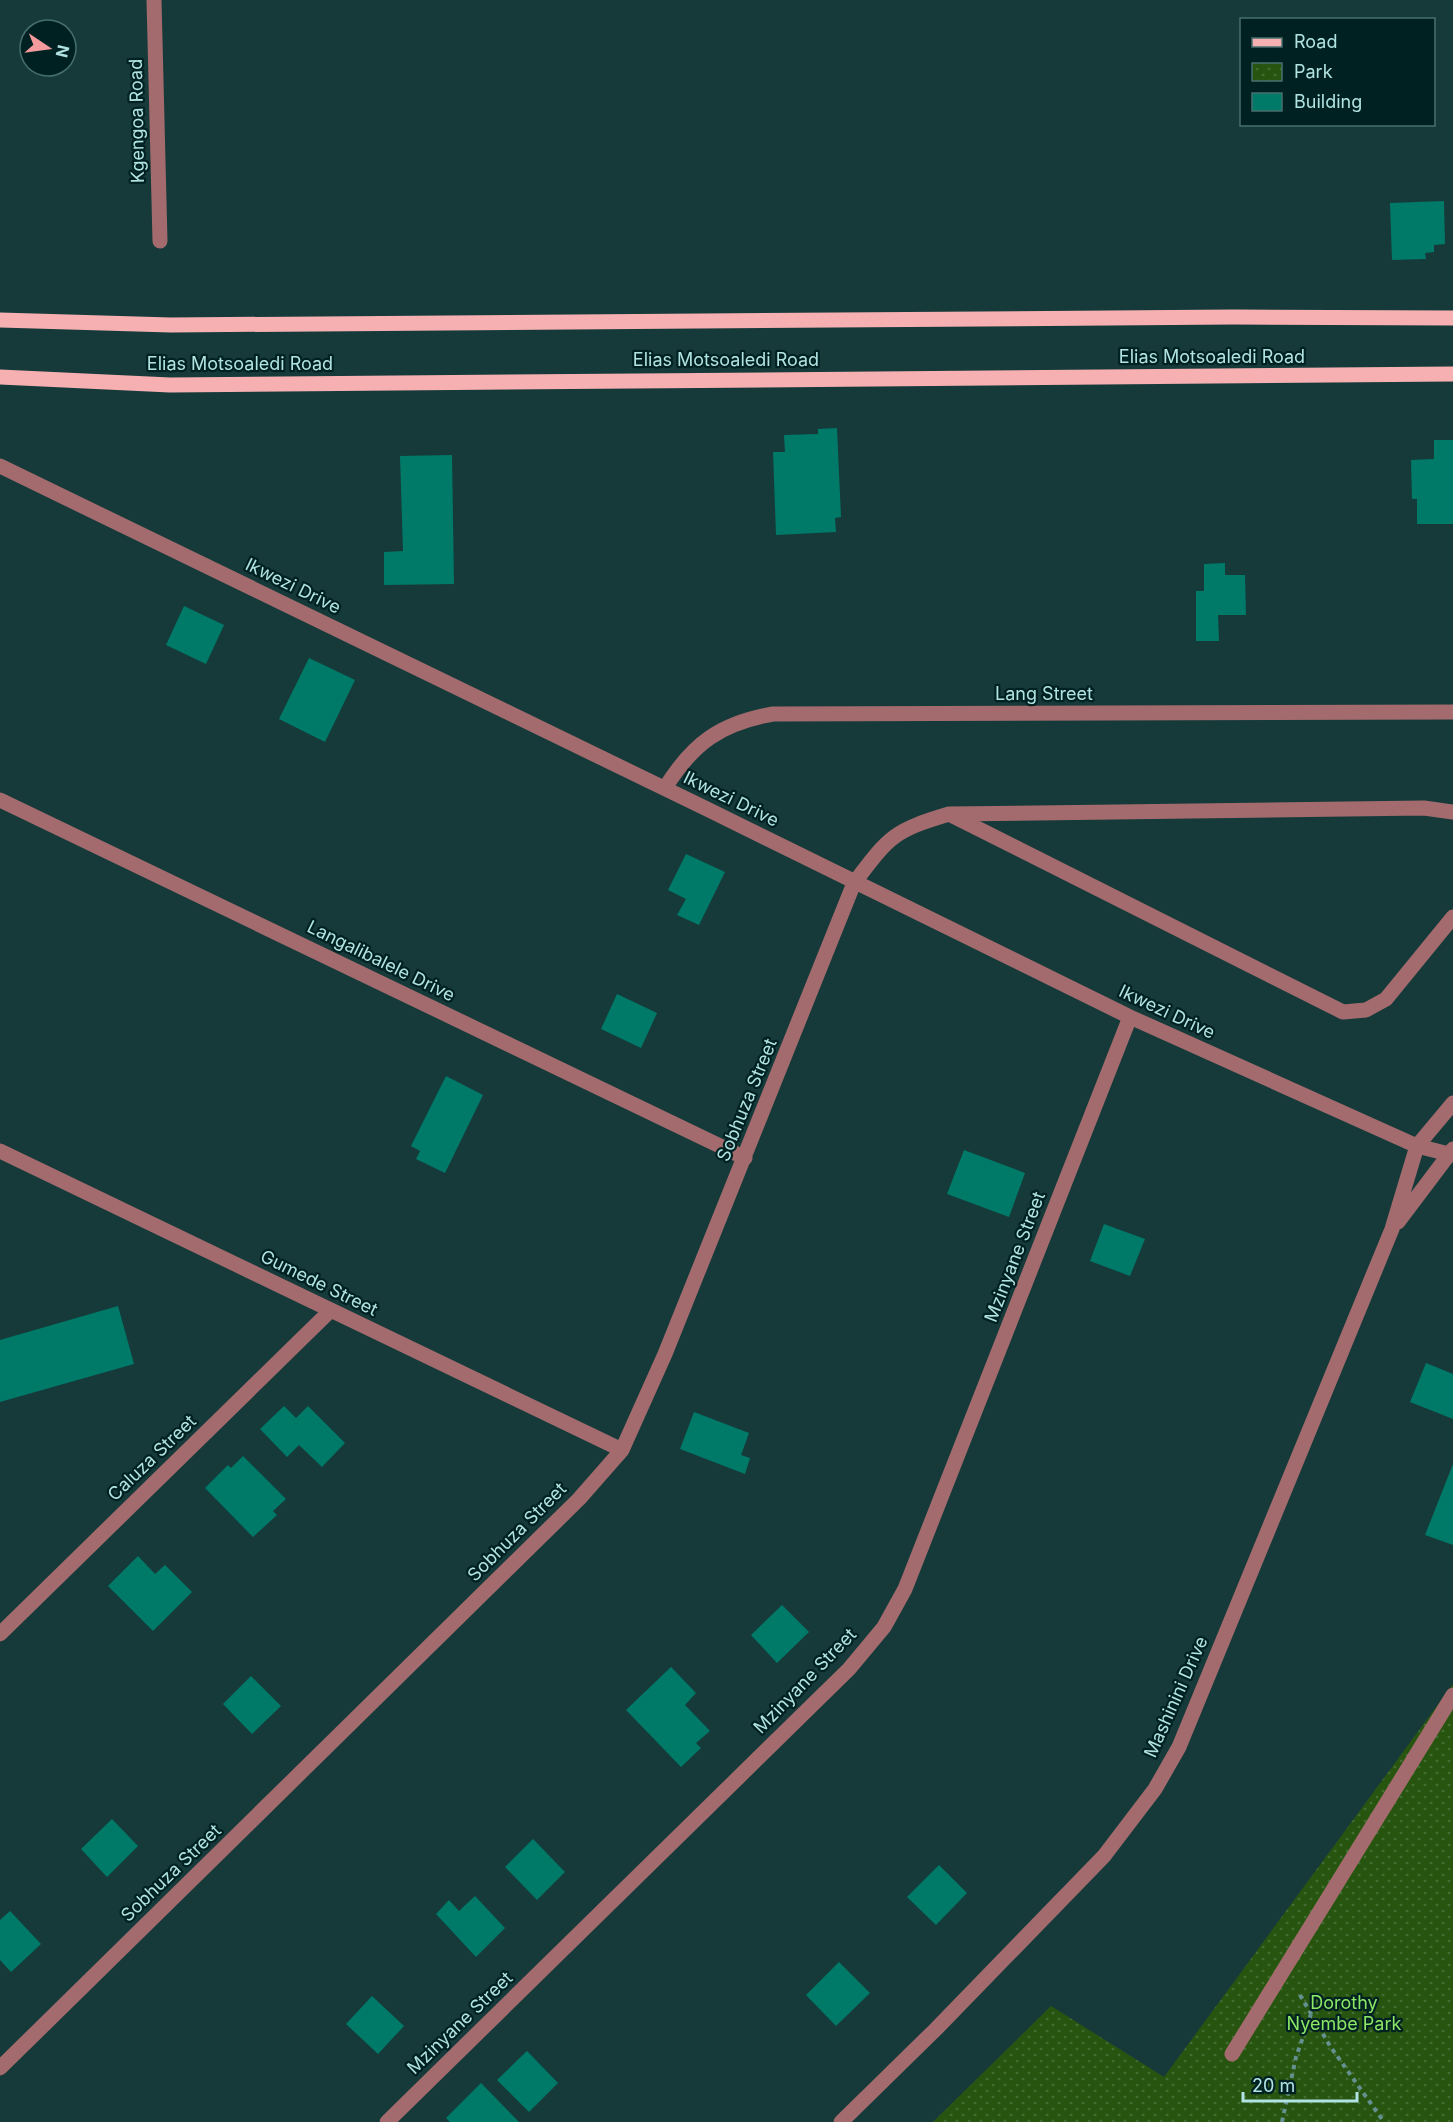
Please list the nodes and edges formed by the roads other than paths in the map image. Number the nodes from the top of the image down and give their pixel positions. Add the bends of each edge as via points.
1 (154, 0) edge
2 (160, 240) dead end
3 (1453, 318) edge
4 (0, 320) edge
5 (1453, 374) edge
6 (0, 377) edge
7 (0, 466) edge
8 (1453, 712) edge
9 (665, 788) junction
10 (0, 800) edge
11 (1453, 812) edge
12 (949, 814) junction
13 (854, 883) junction
14 (1453, 917) edge
15 (1130, 1017) junction
16 (1453, 1103) edge
17 (1417, 1146) junction
18 (0, 1151) edge
19 (1452, 1153) edge
20 (745, 1158) junction
21 (1392, 1229) junction
22 (331, 1310) junction
23 (622, 1450) junction
24 (0, 1634) edge
25 (1453, 1695) edge
26 (1232, 2054) dead end
27 (0, 2068) edge
28 (387, 2122) edge
29 (841, 2122) edge

1 - 2 street, Kgengoa Road
3 - 4 main road via 171,325
5 - 6 main road, Elias Motsoaledi Road via 170,385
7 - 9 street, Ikwezi Drive
8 - 9 street, Lang Street via 773,714 721,729 679,765
9 - 13 street, Ikwezi Drive
10 - 20 street, Langalibalele Drive
11 - 12 street, Sobhuza Street via 1412,808
12 - 13 street, Sobhuza Street via 899,831 883,844
12 - 14 street via 1343,1012 1366,1010 1386,999
13 - 15 street, Ikwezi Drive
13 - 20 street, Sobhuza Street
15 - 17 street, Ikwezi Drive
15 - 28 street, Mzinyane Street via 905,1589 884,1627 849,1669
16 - 17 street
17 - 19 street, Ikwezi Drive
17 - 21 street, Mashinini Drive
18 - 22 street, Gumede Street
19 - 21 street, Mashinini Drive
20 - 23 street, Sobhuza Street
21 - 29 street, Mashinini Drive via 1179,1747 1155,1789 1104,1856
22 - 23 street, Gumede Street
22 - 24 street, Caluza Street
23 - 27 street, Sobhuza Street via 579,1499
25 - 26 street

